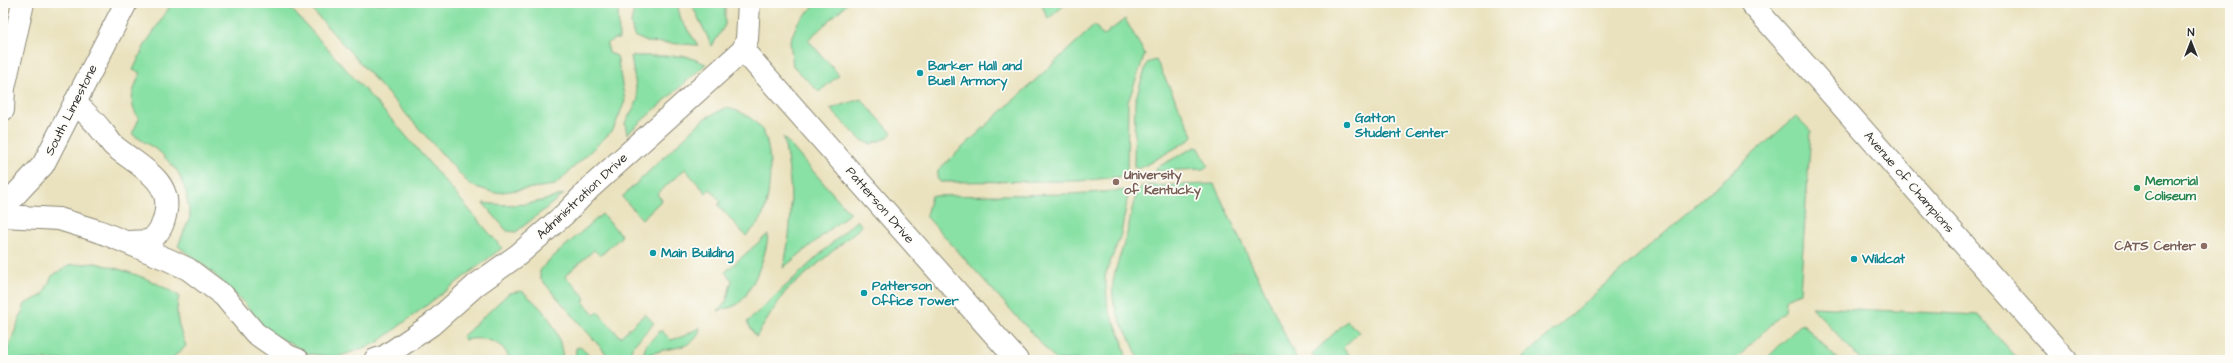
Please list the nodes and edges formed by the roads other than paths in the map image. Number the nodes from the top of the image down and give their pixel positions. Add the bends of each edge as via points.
1 (23, 3) edge
2 (126, 3) edge
3 (749, 3) edge
4 (1751, 3) edge
5 (743, 50) junction
6 (75, 102) junction
7 (3, 110) edge
8 (3, 208) edge
9 (3, 216) edge
10 (127, 242) junction
11 (298, 360) edge
12 (375, 360) edge
13 (1017, 360) edge
14 (2066, 360) edge

1 - 7 street via 4,88
2 - 6 street, South Limestone
3 - 5 street via 748,39
4 - 14 street, Avenue of Champions
5 - 12 street, Administration Drive via 518,254 476,285 431,325 384,357
5 - 13 street, Patterson Drive
6 - 8 street, South Limestone via 42,164
6 - 10 street via 112,144 152,175 160,184 168,202 160,232 150,241
9 - 10 street via 59,219
10 - 11 street via 188,270 224,296 256,333 288,356

